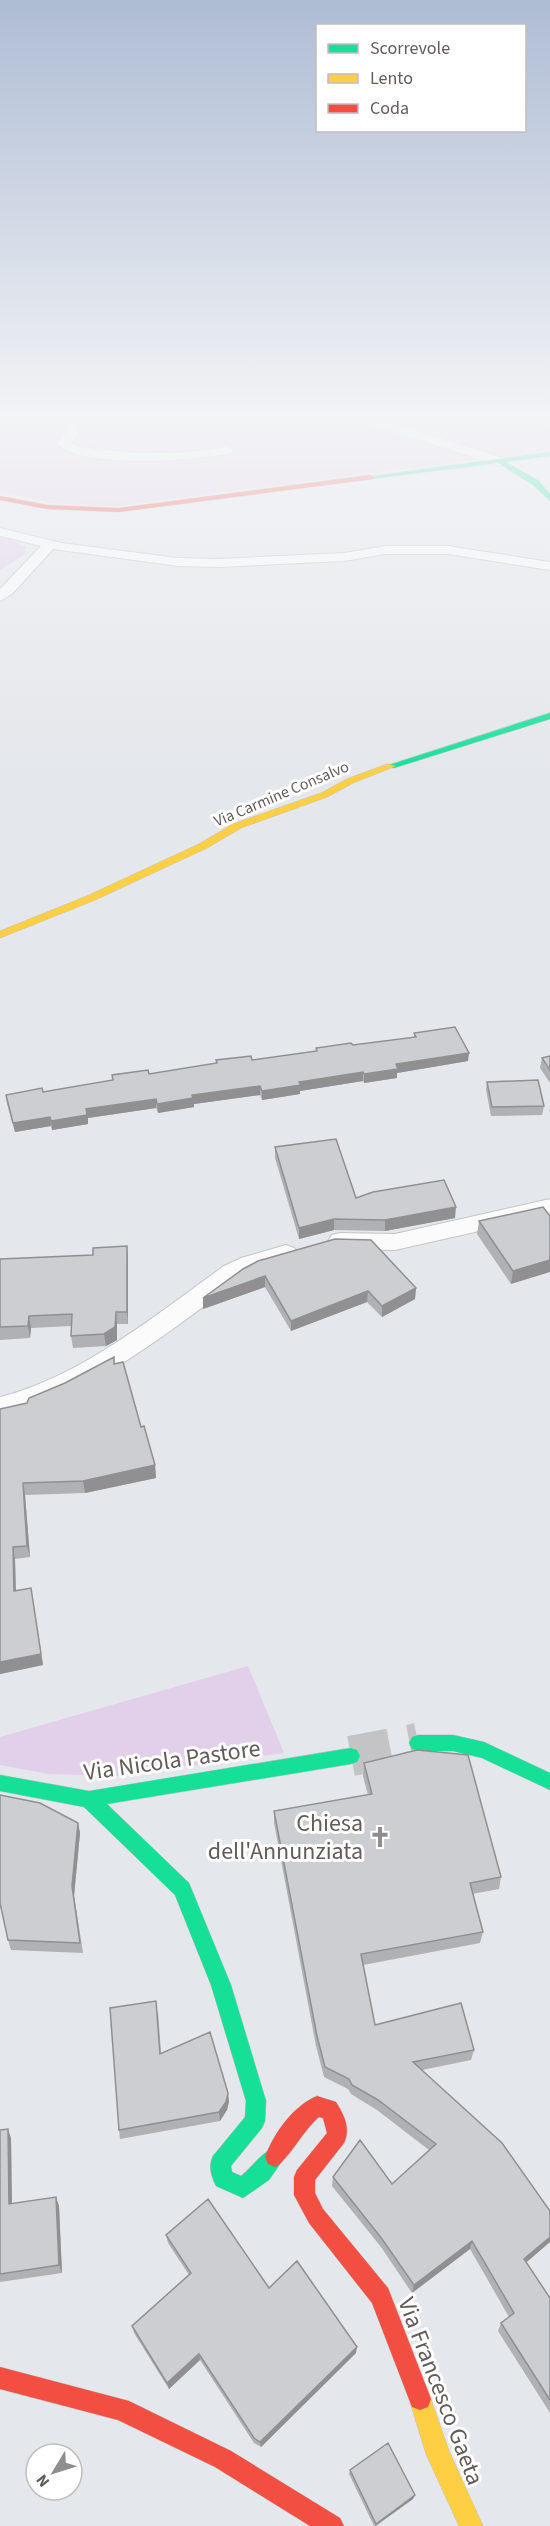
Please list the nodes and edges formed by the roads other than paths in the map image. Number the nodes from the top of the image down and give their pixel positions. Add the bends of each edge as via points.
1 (30, 540) edge
2 (50, 545) junction
3 (550, 566) edge
4 (0, 597) edge
5 (550, 716) edge
6 (0, 936) edge
7 (550, 1207) edge
8 (0, 1407) edge
9 (418, 1743) tunnel mouth
10 (351, 1756) tunnel mouth
11 (550, 1782) edge
12 (0, 1783) edge
13 (89, 1799) junction
14 (0, 2378) edge
15 (332, 2526) edge
16 (471, 2526) edge

1 - 2 street
2 - 3 street via 178,562 220,563 344,557 386,550 448,550
2 - 4 street
5 - 6 street, Via Carmine Consalvo via 394,765 237,826 91,898
7 - 8 street via 395,1242 334,1240 249,1264 68,1384 25,1402
9 - 11 street via 453,1743 484,1750
10 - 13 street, Via Nicola Pastore
12 - 13 street, Via Nicola Pastore
13 - 16 street, Via Francesco Gaeta via 182,1889 221,1985 256,2101 255,2121 220,2163 224,2179 243,2188 257,2179 303,2113 317,2106 329,2109 336,2122 337,2136 304,2177 305,2195 316,2216 380,2296 409,2366 438,2454
14 - 15 street via 121,2409 224,2459

